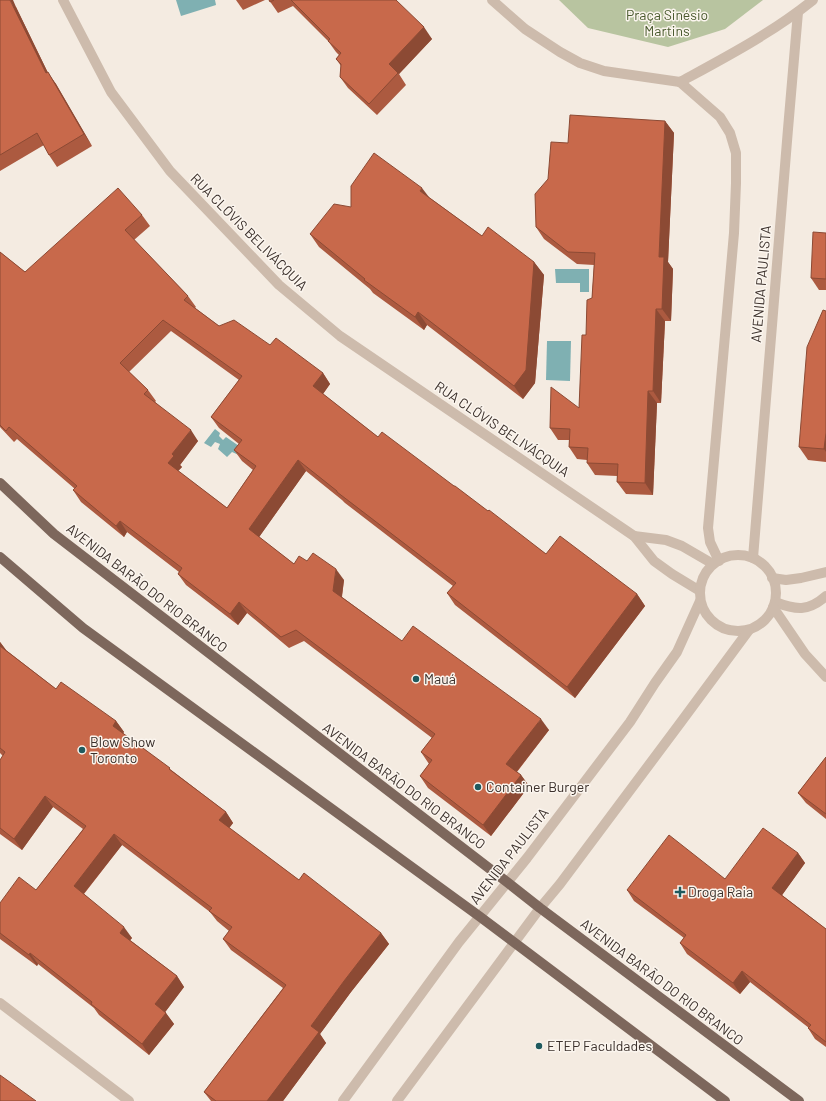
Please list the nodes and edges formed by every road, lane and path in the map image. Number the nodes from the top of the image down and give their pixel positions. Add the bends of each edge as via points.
1 (63, 0) edge
2 (813, 0) edge
3 (496, 2) edge
4 (798, 12) junction
5 (680, 82) junction
6 (0, 483) edge
7 (634, 536) junction
8 (0, 557) edge
9 (753, 558) junction
10 (716, 562) junction
11 (826, 572) edge
12 (772, 578) junction
13 (700, 596) junction
14 (826, 596) edge
15 (774, 604) junction
16 (749, 630) junction
17 (826, 677) edge
18 (507, 882) junction
19 (540, 908) junction
20 (480, 916) junction
21 (514, 943) junction
22 (0, 1003) edge
23 (128, 1101) edge
24 (343, 1101) edge
25 (397, 1101) edge
26 (725, 1101) edge
27 (799, 1101) edge

1 - 7 street, RUA CLÓVIS BELIVÁCQUIA via 111,92 165,165 279,285 340,336
2 - 4 street
3 - 5 street via 525,30 580,63 604,71
4 - 5 street via 739,50
4 - 9 street, AVENIDA PAULISTA
5 - 10 street via 720,117 730,133 736,152 734,233 708,528
6 - 18 main road, AVENIDA BARÃO DO RIO BRANCO via 54,534
7 - 10 street, RUA CLÓVIS BELIVÁCQUIA via 666,540
7 - 13 street, RUA CLÓVIS BELIVÁCQUIA via 654,561
8 - 20 main road via 83,628
9 - 10 street via 730,556
9 - 12 street via 765,566
10 - 13 street via 702,581
11 - 12 street via 786,580
12 - 15 street via 776,590
13 - 16 street via 704,612 710,620 728,630
13 - 18 street, AVENIDA PAULISTA via 677,652 630,722
14 - 15 street via 819,602 801,608
15 - 16 street via 768,617
15 - 17 street via 805,654
16 - 19 street
18 - 19 main road, AVENIDA BARÃO DO RIO BRANCO
18 - 20 street, AVENIDA PAULISTA
19 - 21 street
19 - 27 main road, AVENIDA BARÃO DO RIO BRANCO
20 - 21 main road
20 - 24 street, AVENIDA PAULISTA
21 - 25 street
21 - 26 main road
22 - 23 street

